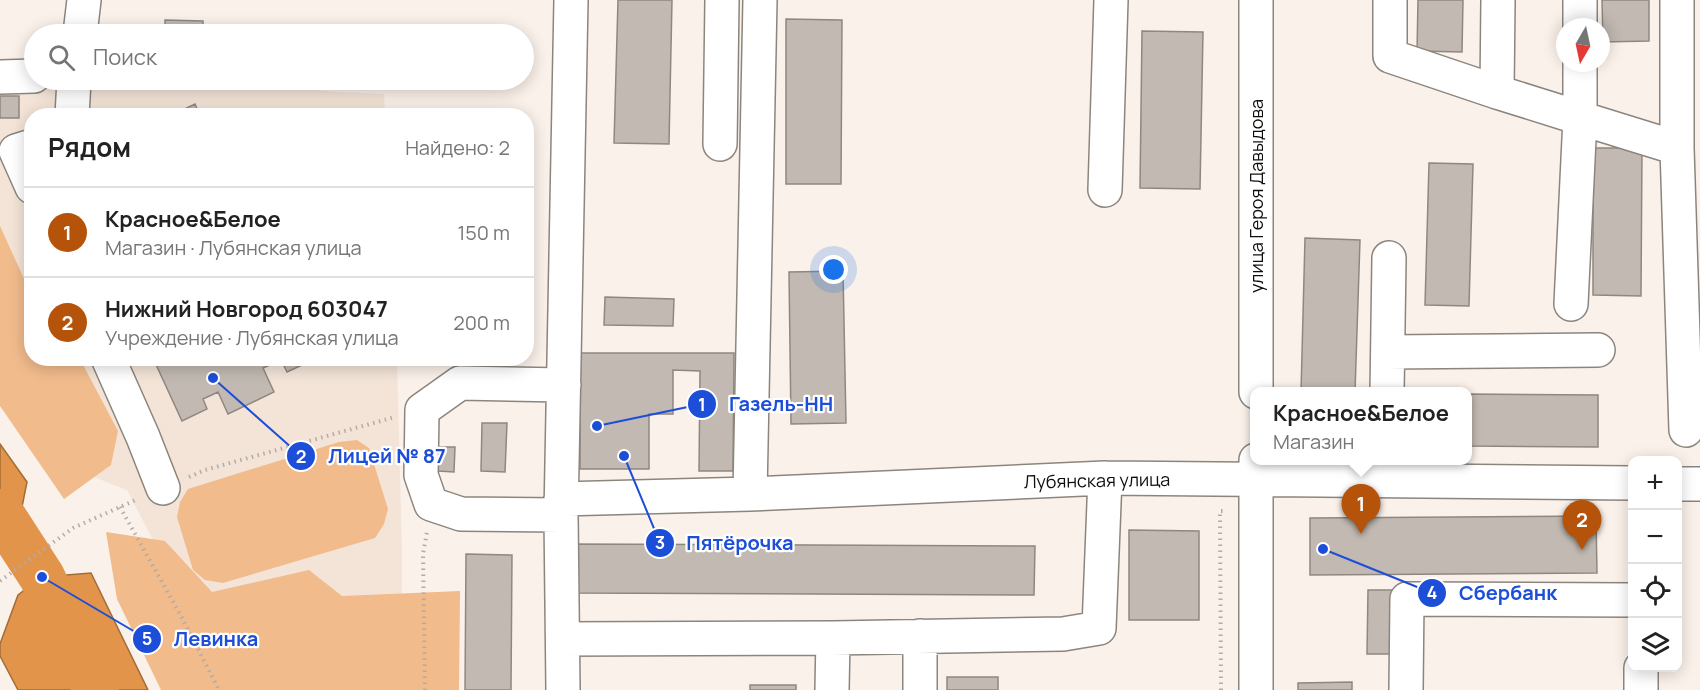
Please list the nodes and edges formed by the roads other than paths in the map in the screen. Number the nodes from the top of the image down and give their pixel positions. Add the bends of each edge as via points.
1 (84, 0) edge
2 (571, 0) edge
3 (722, 0) edge
4 (760, 0) edge
5 (1111, 0) edge
6 (1256, 0) edge
7 (1390, 0) edge
8 (1498, 0) edge
9 (1580, 0) edge
10 (1677, 0) edge
11 (1580, 18) edge
12 (81, 24) edge
13 (1580, 72) edge
14 (24, 76) edge
15 (0, 77) edge
16 (73, 90) edge
17 (1497, 92) junction
18 (72, 108) edge
19 (1580, 118) junction
20 (720, 144) dead end
21 (24, 148) edge
22 (1677, 148) junction
23 (24, 169) edge
24 (1105, 190) dead end
25 (1389, 258) dead end
26 (1571, 304) dead end
27 (1598, 351) dead end
28 (1388, 352) junction
29 (111, 366) edge
30 (564, 385) junction
31 (1256, 387) edge
32 (1387, 387) edge
33 (1686, 430) dead end
34 (1256, 470) edge
35 (1386, 471) edge
36 (1105, 478) junction
37 (1628, 483) edge
38 (1682, 484) edge
39 (1700, 484) edge
40 (163, 488) road end
41 (750, 494) junction
42 (561, 507) junction
43 (1628, 600) edge
44 (920, 636) junction
45 (833, 638) junction
46 (563, 639) junction
47 (1641, 672) edge
48 (563, 690) edge
49 (832, 690) edge
50 (920, 690) edge
51 (1256, 690) edge
52 (1406, 690) edge
53 (1641, 690) edge

1 - 12 street
2 - 30 street
3 - 20 street
4 - 41 street
5 - 24 street
6 - 31 street, улица Героя Давыдова
7 - 17 street via 1390,56
8 - 17 street
9 - 11 street
10 - 22 street
13 - 19 street
14 - 15 street
16 - 18 street
17 - 19 street
19 - 22 street
19 - 26 street
21 - 23 street via 16,151
22 - 33 street
25 - 28 street
27 - 28 street
28 - 32 street
29 - 40 street
30 - 42 street
30 - 42 street, Лубянская улица via 460,383 422,410 421,475 431,504 461,514
34 - 35 street, Лубянская улица
34 - 36 street, Лубянская улица
34 - 51 street
35 - 37 street, Лубянская улица
36 - 41 street, Лубянская улица
36 - 44 street via 1099,628 1063,634
38 - 39 street
41 - 42 street, Лубянская улица
42 - 46 street
43 - 52 street via 1407,599
44 - 45 street
44 - 50 street
45 - 46 street
45 - 49 street
46 - 48 street
47 - 53 street

